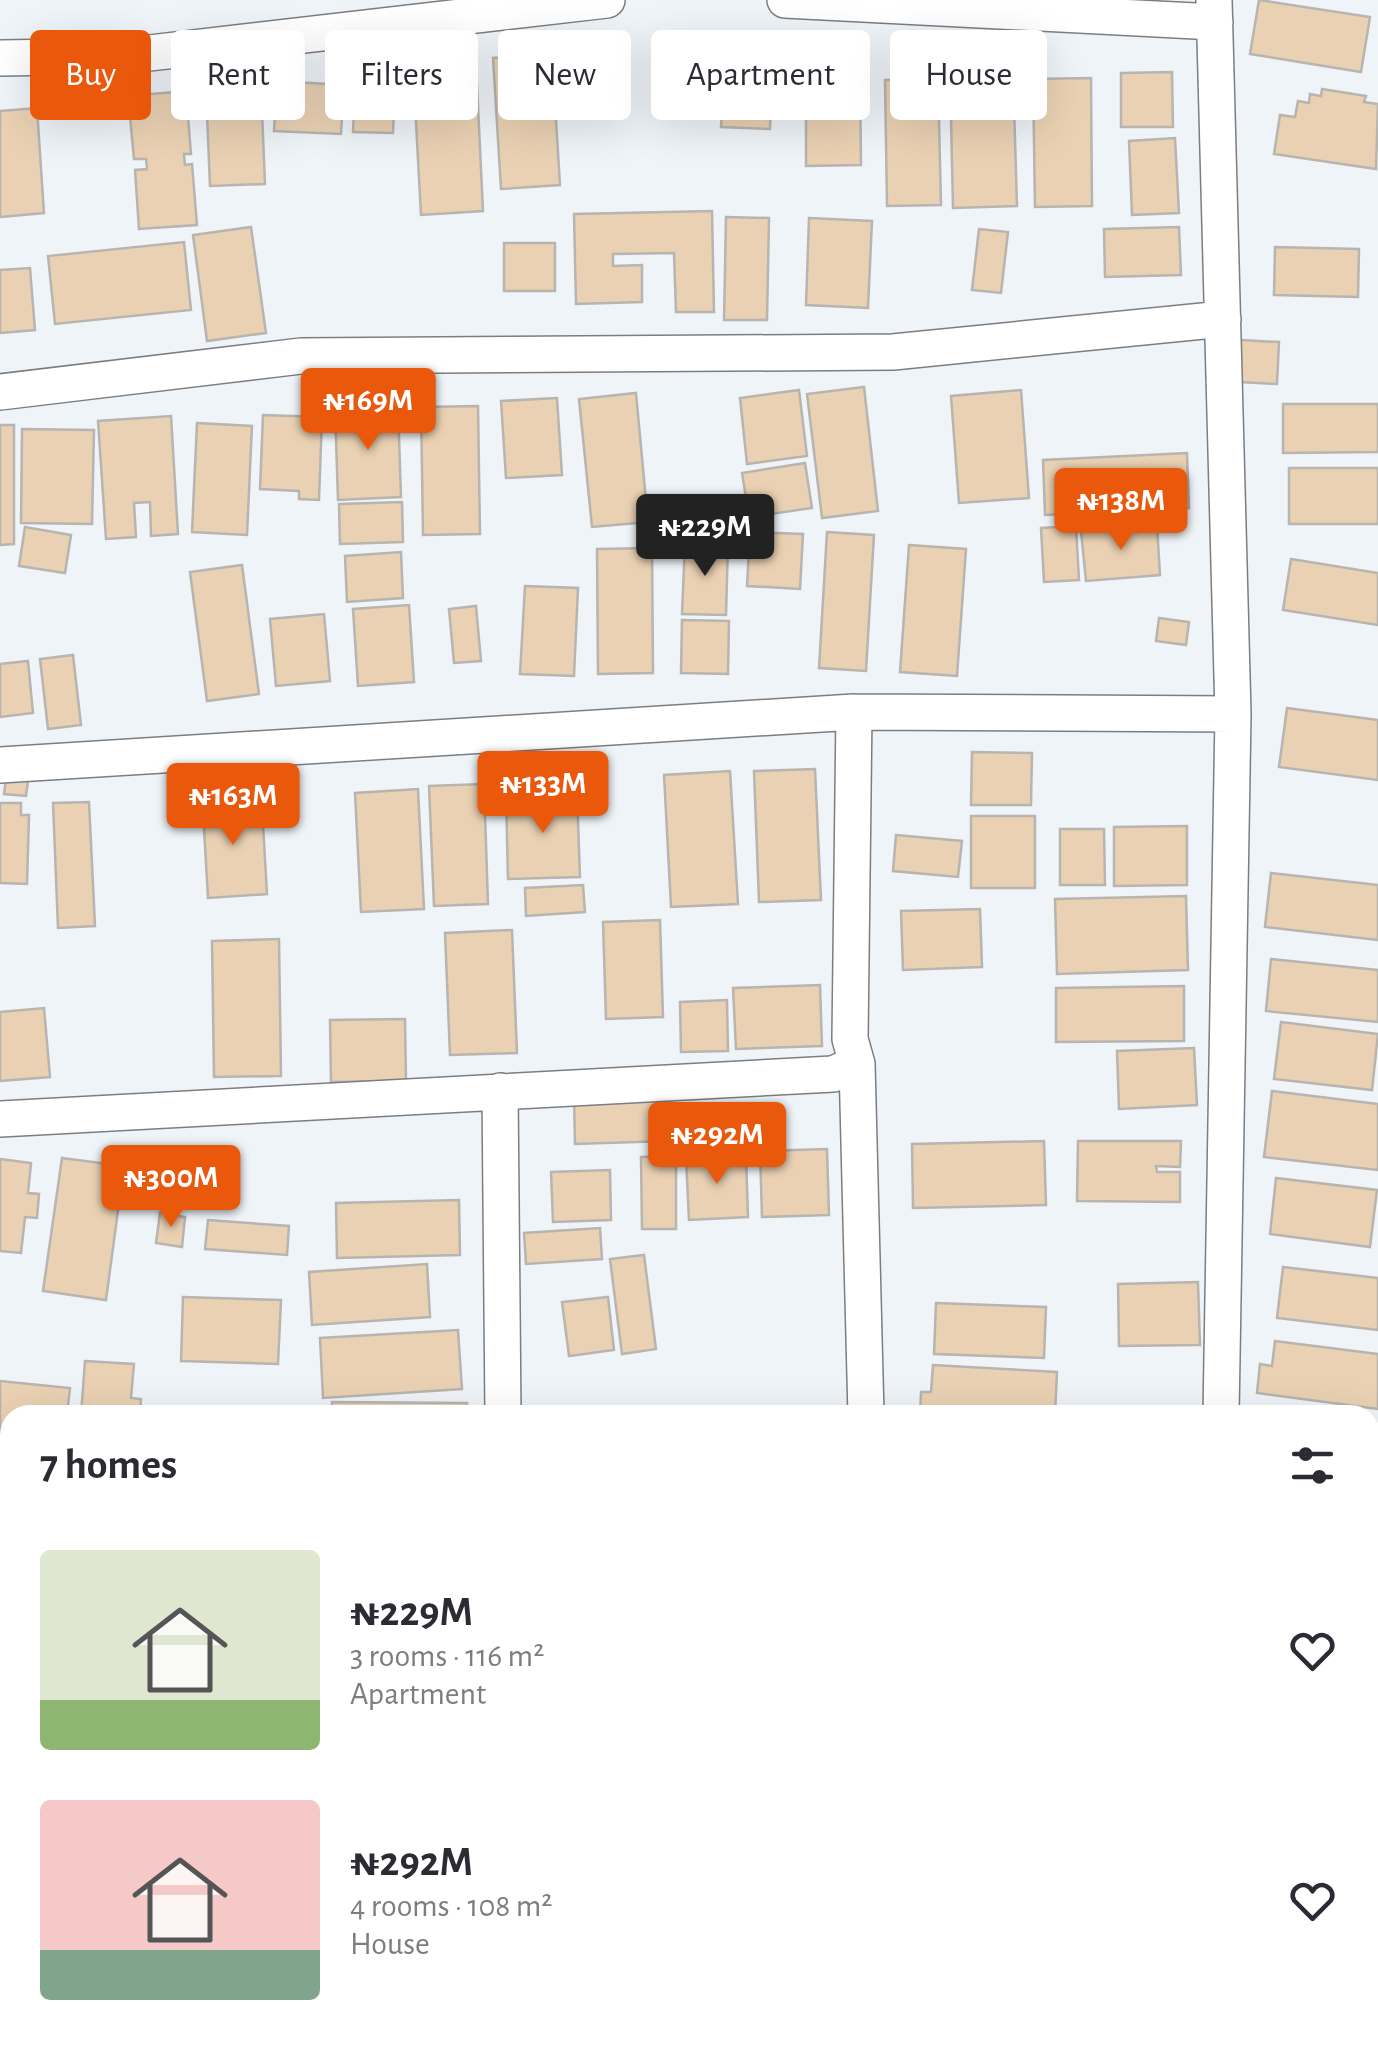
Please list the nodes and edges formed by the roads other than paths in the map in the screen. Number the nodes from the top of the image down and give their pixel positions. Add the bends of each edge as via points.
1 (607, 0) edge
2 (786, 0) edge
3 (1214, 11) edge
4 (0, 58) edge
5 (1223, 319) junction
6 (0, 392) edge
7 (854, 712) junction
8 (1233, 714) junction
9 (0, 765) edge
10 (858, 1064) junction
11 (500, 1091) junction
12 (0, 1119) edge
13 (503, 1405) edge
14 (866, 1405) edge
15 (1221, 1405) edge

1 - 4 street via 124,56
2 - 3 street
3 - 5 street
5 - 6 street via 893,352 301,356
5 - 8 street
7 - 8 street
7 - 9 street
7 - 10 street via 850,1039
8 - 15 street
10 - 11 street via 833,1074
10 - 14 street
11 - 12 street
11 - 13 street

